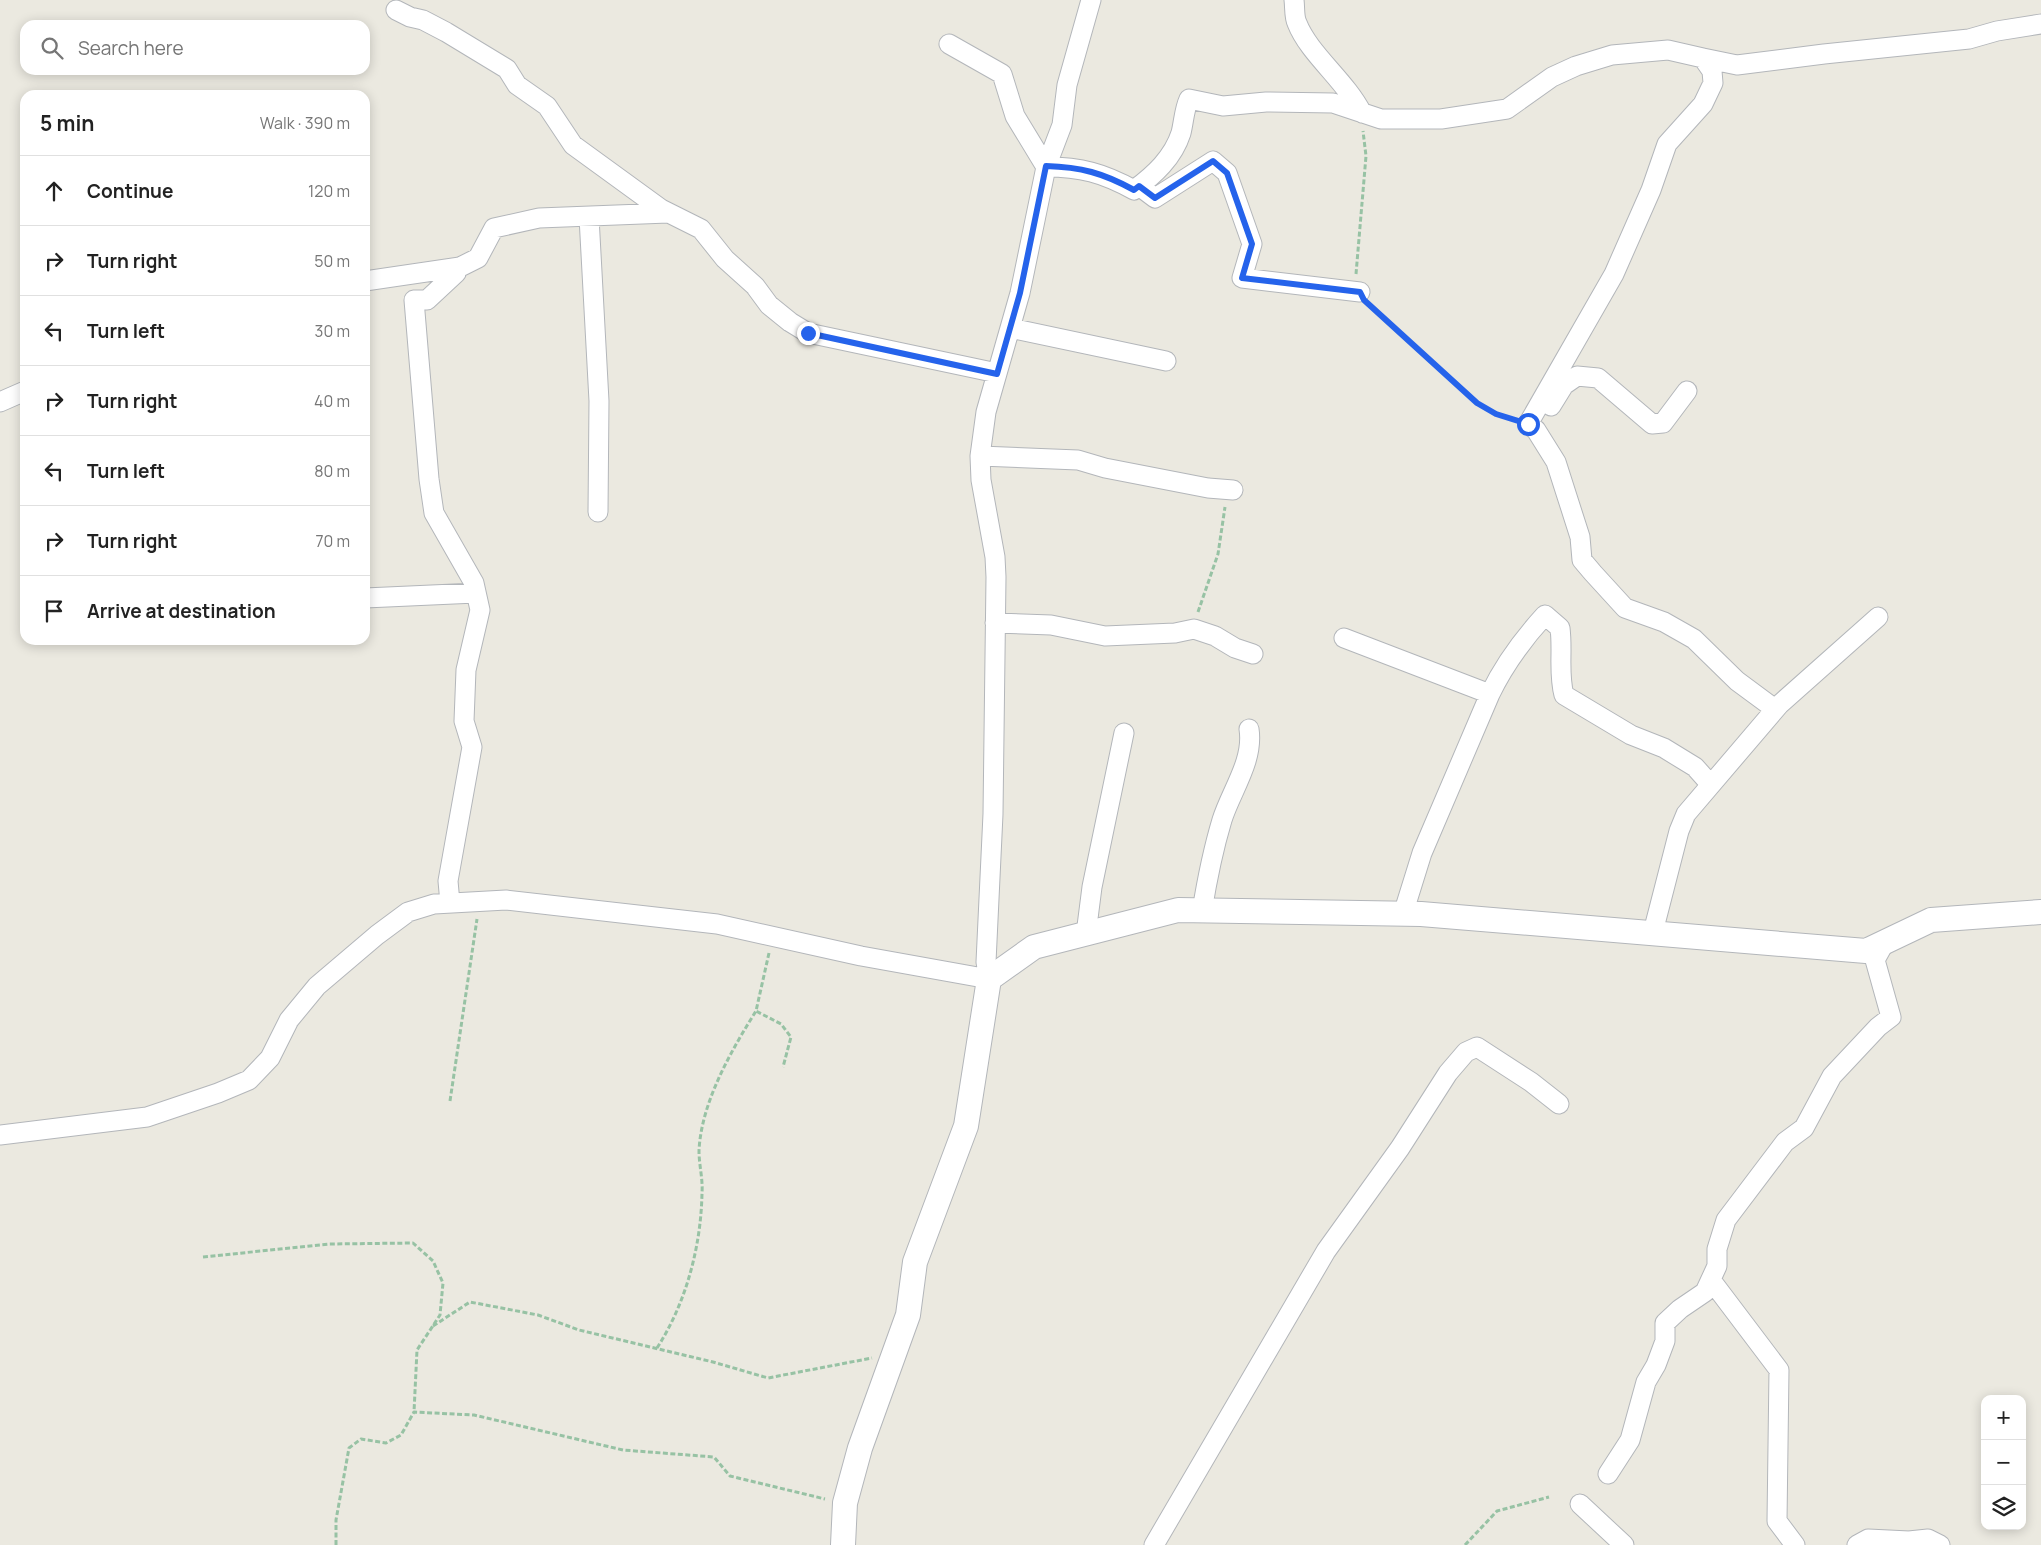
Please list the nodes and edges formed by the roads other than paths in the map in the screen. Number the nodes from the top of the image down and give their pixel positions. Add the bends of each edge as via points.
1 (1091, 0) edge
2 (1294, 0) edge
3 (396, 10) dead end
4 (2041, 24) edge
5 (949, 44) dead end
6 (1703, 58) junction
7 (1362, 113) junction
8 (1046, 166) junction
9 (1139, 186) junction
10 (668, 213) junction
11 (589, 217) junction
12 (454, 268) junction
13 (370, 280) edge
14 (1360, 292) road end
15 (1010, 328) junction
16 (1166, 361) dead end
17 (997, 374) junction
18 (1686, 391) dead end
19 (20, 393) edge
20 (0, 402) edge
21 (1532, 427) junction
22 (980, 456) junction
23 (1233, 490) road end
24 (598, 512) dead end
25 (476, 593) junction
26 (370, 598) edge
27 (1878, 617) dead end
28 (995, 623) junction
29 (1344, 638) dead end
30 (1253, 654) dead end
31 (1490, 694) junction
32 (1775, 709) junction
33 (1249, 729) dead end
34 (1124, 733) dead end
35 (1711, 785) junction
36 (450, 903) junction
37 (1202, 911) junction
38 (2041, 912) edge
39 (1403, 914) junction
40 (1653, 932) junction
41 (1086, 934) junction
42 (1885, 942) junction
43 (990, 979) junction
44 (1559, 1104) dead end
45 (0, 1134) edge
46 (1711, 1280) junction
47 (1608, 1474) dead end
48 (1580, 1504) dead end
49 (843, 1545) edge
50 (1154, 1545) edge
51 (1624, 1545) edge
52 (1795, 1545) edge
53 (1857, 1545) edge
54 (1940, 1545) edge

1 - 8 street via 1067,85 1062,124
2 - 7 street via 1296,23 1355,99
3 - 10 street via 446,32 506,69 517,85 547,106 573,145
4 - 6 street via 1969,39 1737,66
5 - 8 street via 1002,74 1015,116
6 - 7 street via 1668,50 1612,55 1552,77 1507,109 1484,114 1441,119 1381,119
6 - 21 street via 1712,71 1713,83 1703,104 1667,144 1651,190 1614,274
7 - 9 street via 1333,103 1266,102 1223,106 1189,99 1183,113 1181,132 1171,154 1155,174
8 - 9 street via 1072,167 1106,175 1134,190
8 - 15 street
9 - 14 street via 1155,198 1213,161 1227,173 1252,244 1242,278
10 - 11 street
10 - 17 street via 701,229 769,305 808,333
11 - 12 street via 539,218 494,228 478,258
11 - 24 street via 599,401
12 - 13 street
12 - 25 street via 456,273 427,300 414,300 434,513 474,583
15 - 16 street
15 - 17 street
17 - 22 street via 986,412
18 - 21 street via 1663,423 1652,424 1598,378 1577,376 1564,385
19 - 20 street
21 - 32 street via 1556,462 1580,536 1582,560 1593,574 1625,608 1664,622 1694,639 1737,681
22 - 23 street via 1078,460 1208,488
22 - 28 street via 984,504 995,557
25 - 26 street
25 - 36 street via 480,610 466,670 464,721 472,747 448,881
27 - 32 street
28 - 30 street via 1050,625 1106,636 1194,629
28 - 43 street via 986,962
29 - 31 street
31 - 35 street via 1502,670 1545,615 1560,628 1563,647 1560,680 1564,695 1631,735 1688,762
31 - 39 street via 1422,853
32 - 35 street
33 - 37 street via 1242,774 1223,819
34 - 41 street via 1092,887
35 - 40 street via 1686,814 1679,831
36 - 43 street via 506,900 716,924 861,956
36 - 45 street via 408,912 317,986 289,1020 270,1058 249,1080 147,1118
37 - 39 street
37 - 41 street via 1178,910
38 - 42 street via 1931,920
39 - 40 street
40 - 42 street via 1866,951
41 - 43 street via 1034,947
42 - 46 street via 1875,960 1891,1018 1878,1027 1832,1076 1804,1128 1785,1142 1726,1220
43 - 49 street via 966,1126 914,1262 908,1315 860,1448 845,1504
44 - 50 street via 1477,1047 1466,1052 1448,1073 1400,1148 1326,1251
46 - 47 street via 1705,1292 1665,1323 1665,1341 1646,1382 1630,1440
46 - 52 street via 1779,1370 1777,1522
48 - 51 street
53 - 54 street via 1868,1539 1928,1539

